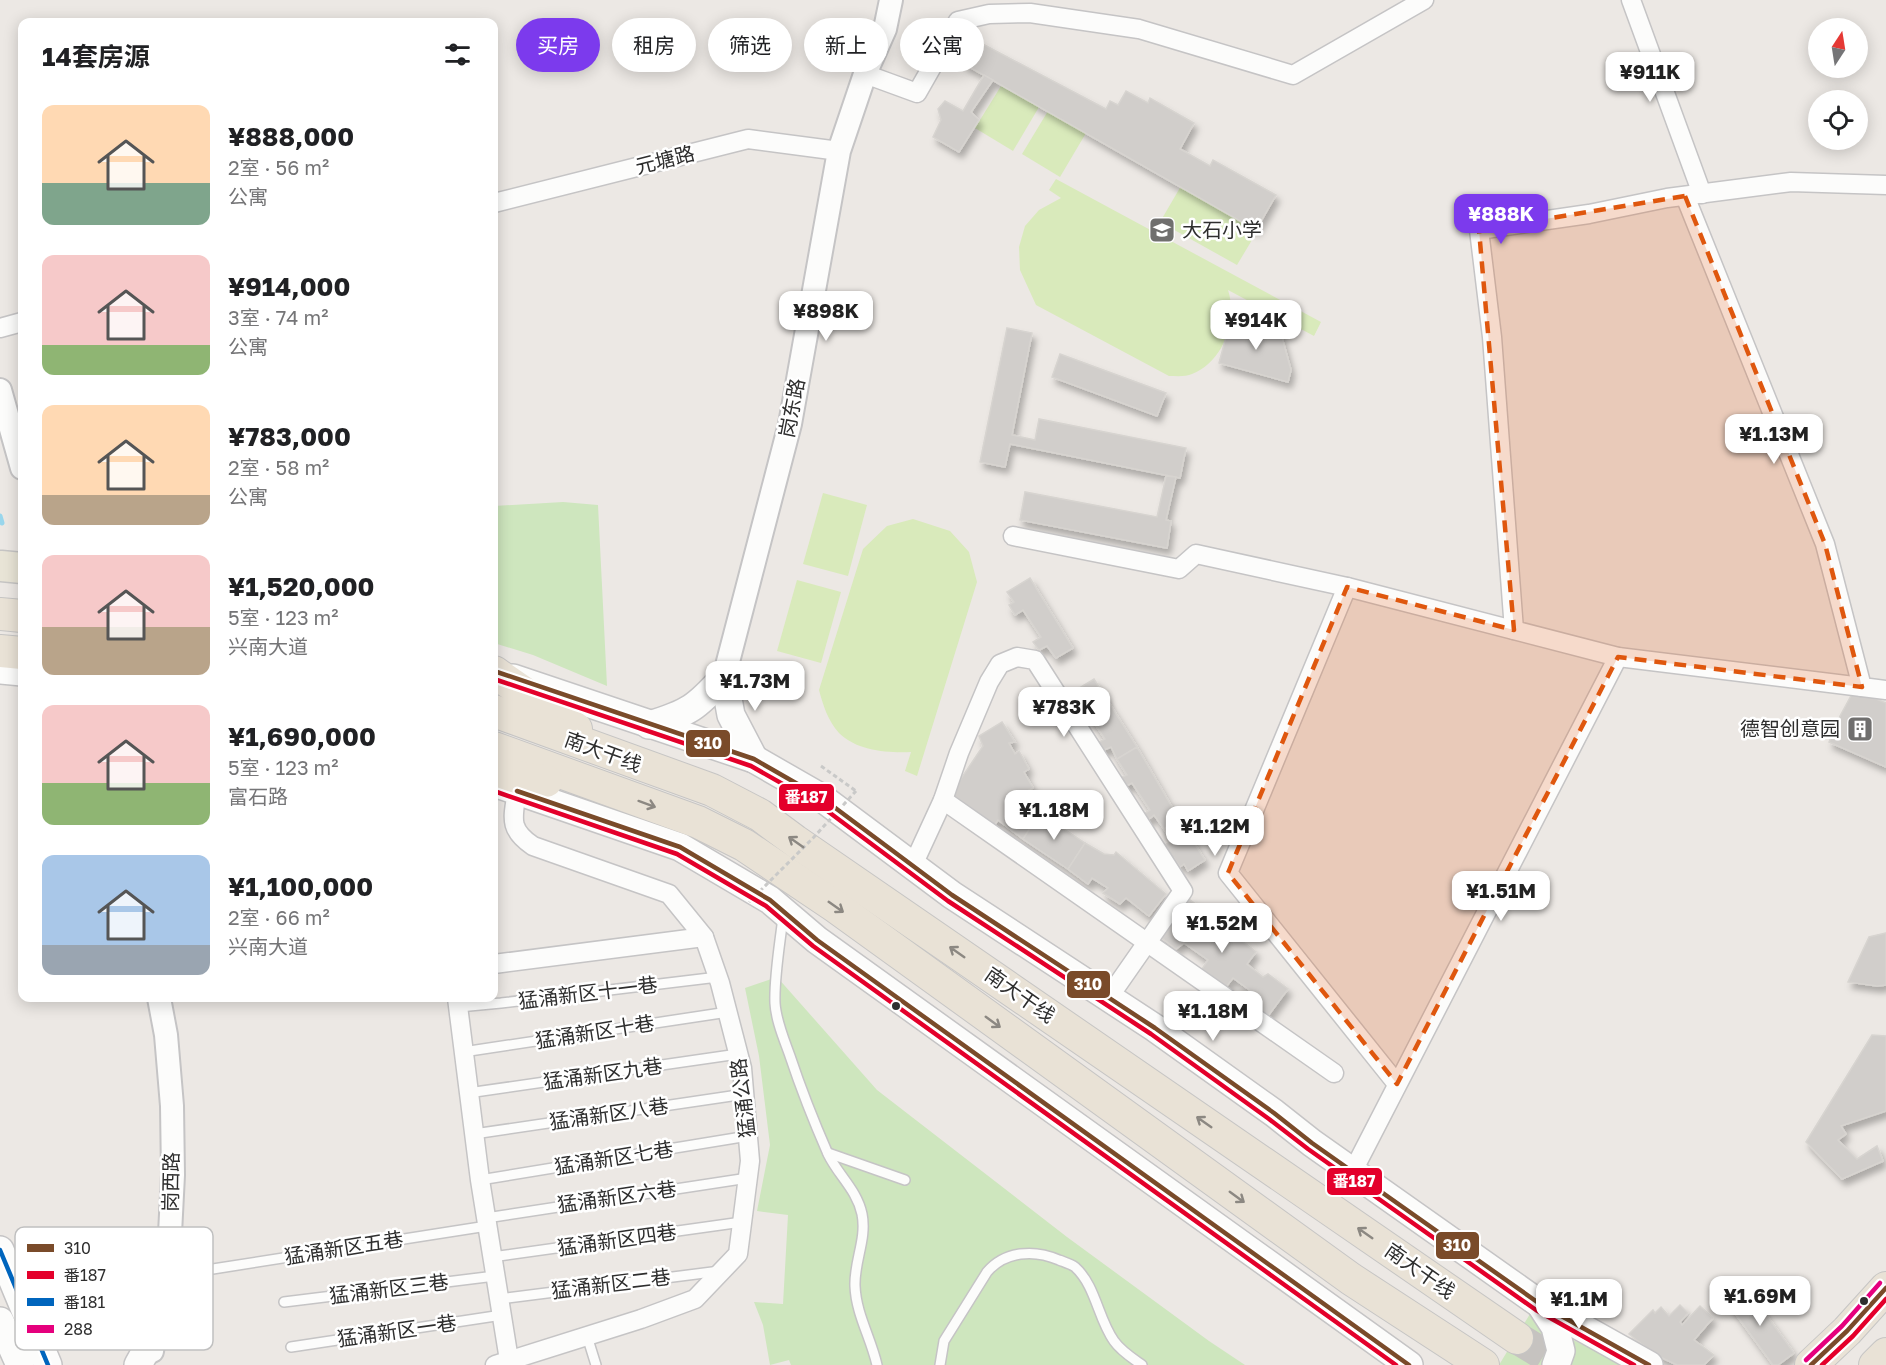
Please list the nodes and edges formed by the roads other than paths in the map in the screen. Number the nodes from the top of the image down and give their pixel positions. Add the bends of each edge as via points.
1 (891, 0) edge
2 (1424, 0) edge
3 (1631, 0) edge
4 (865, 74) junction
5 (839, 151) junction
6 (1886, 185) edge
7 (1693, 195) junction
8 (498, 202) edge
9 (18, 323) edge
10 (0, 328) edge
11 (0, 390) edge
12 (18, 454) edge
13 (1013, 536) dead end
14 (0, 566) edge
15 (18, 568) edge
16 (1347, 587) junction
17 (0, 614) edge
18 (18, 616) edge
19 (1514, 630) junction
20 (0, 651) edge
21 (18, 653) edge
22 (1618, 657) junction
23 (0, 670) edge
24 (18, 672) edge
25 (498, 672) edge
26 (498, 674) edge
27 (724, 677) junction
28 (1862, 687) junction
29 (1886, 690) edge
30 (498, 713) edge
31 (649, 725) junction
32 (498, 749) edge
33 (613, 756) junction
34 (754, 759) junction
35 (501, 783) edge
36 (603, 788) junction
37 (944, 801) junction
38 (913, 865) junction
39 (783, 911) junction
40 (704, 937) junction
41 (1147, 941) junction
42 (498, 963) edge
43 (718, 977) junction
44 (1109, 997) junction
45 (160, 1002) edge
46 (458, 1002) edge
47 (728, 1012) junction
48 (463, 1052) junction
49 (738, 1054) junction
50 (1334, 1073) dead end
51 (1397, 1084) junction
52 (468, 1093) junction
53 (744, 1094) junction
54 (474, 1134) junction
55 (748, 1136) junction
56 (828, 1154) junction
57 (1353, 1171) junction
58 (748, 1178) junction
59 (480, 1180) junction
60 (905, 1180) dead end
61 (487, 1222) junction
62 (742, 1222) junction
63 (170, 1227) edge
64 (0, 1250) edge
65 (492, 1257) junction
66 (213, 1269) edge
67 (723, 1270) junction
68 (495, 1276) junction
69 (15, 1284) edge
70 (1886, 1288) edge
71 (284, 1302) dead end
72 (1540, 1304) junction
73 (501, 1307) junction
74 (0, 1321) edge
75 (587, 1336) junction
76 (1516, 1338) tunnel mouth
77 (291, 1347) dead end
78 (146, 1350) edge
79 (152, 1350) edge
80 (1886, 1354) edge
81 (502, 1363) edge
82 (20, 1365) edge
83 (138, 1365) edge
84 (150, 1365) edge
85 (596, 1365) edge
86 (877, 1365) edge
87 (940, 1365) edge
88 (1142, 1365) edge
89 (1409, 1365) edge
90 (1483, 1365) edge
91 (1556, 1365) edge
92 (1649, 1365) edge
93 (1811, 1365) edge
94 (1875, 1365) edge

1 - 4 street, 岗东路 via 885,28
2 - 4 street via 1293,75 1138,29 1030,13 989,14 958,21 917,93
3 - 7 street
4 - 5 street, 岗东路
5 - 8 street, 元塘路 via 748,139
5 - 27 street, 岗东路 via 790,424
6 - 7 street via 1791,182
7 - 19 street via 1479,230 1492,337
7 - 28 street via 1825,544
9 - 10 street
11 - 12 street
13 - 16 street via 1179,569 1196,554
14 - 15 main road
16 - 19 street
16 - 51 street via 1228,873
17 - 18 highway
19 - 22 street
20 - 21 highway
22 - 28 street
22 - 51 street
23 - 24 main road
25 - 31 main road
26 - 33 highway
27 - 31 main road via 701,703 679,716
27 - 34 main road via 731,715
28 - 29 street
30 - 33 highway, 南大干线
31 - 34 main road
32 - 36 highway, 南大干线
76 -> 33 highway, 南大干线 via 760,815 712,790
34 - 38 main road via 822,798
35 - 36 highway
35 - 39 main road via 680,847
35 - 40 street, 猛涌公路 via 520,837 533,846 669,894
36 -> 90 highway, 南大干线 via 698,822 744,845 836,907 1351,1279
37 - 38 street
37 - 41 street
37 - 41 street via 963,743 1000,664 1017,657 1035,660 1183,891
38 - 44 main road via 981,915
39 - 56 lane via 777,1021
39 - 89 main road via 817,940
40 - 42 street
40 - 43 street, 猛涌公路
41 - 44 street
41 - 50 street
43 - 46 lane, 猛涌新区十一巷 via 501,1004
43 - 47 street, 猛涌公路
44 - 57 main road
45 - 63 street, 岗西路 via 172,1106
46 - 48 street
47 - 48 lane, 猛涌新区十巷
47 - 49 street, 猛涌公路
48 - 52 street
49 - 52 lane, 猛涌新区九巷
49 - 53 street, 猛涌公路
51 - 57 street
52 - 54 street
53 - 54 lane, 猛涌新区八巷
53 - 55 street, 猛涌公路
54 - 59 street
55 - 58 street, 猛涌公路
55 - 59 lane, 猛涌新区七巷
56 - 60 lane
56 - 86 lane via 862,1214 856,1297
57 - 72 main road
58 - 61 lane, 猛涌新区六巷
58 - 62 street, 猛涌公路
59 - 61 street
61 - 65 street
61 - 66 lane, 猛涌新区五巷
62 - 65 lane, 猛涌新区四巷
62 - 67 street, 猛涌公路 via 738,1254
64 - 69 main road
65 - 68 street
67 - 73 lane, 猛涌新区二巷
67 - 75 street, 猛涌公路 via 695,1299
68 - 71 lane, 猛涌新区三巷
68 - 73 street
70 - 93 highway
72 - 91 main road via 1555,1327 1562,1351
72 - 92 main road
73 - 77 lane, 猛涌新区一巷
73 - 81 street
74 - 82 main road
75 - 81 street, 猛涌公路
75 - 85 lane
78 - 83 main road
79 - 84 street, 岗西路
80 - 94 highway
87 - 88 lane via 944,1341 987,1272 1006,1257 1025,1252 1074,1266 1086,1281 1114,1342

